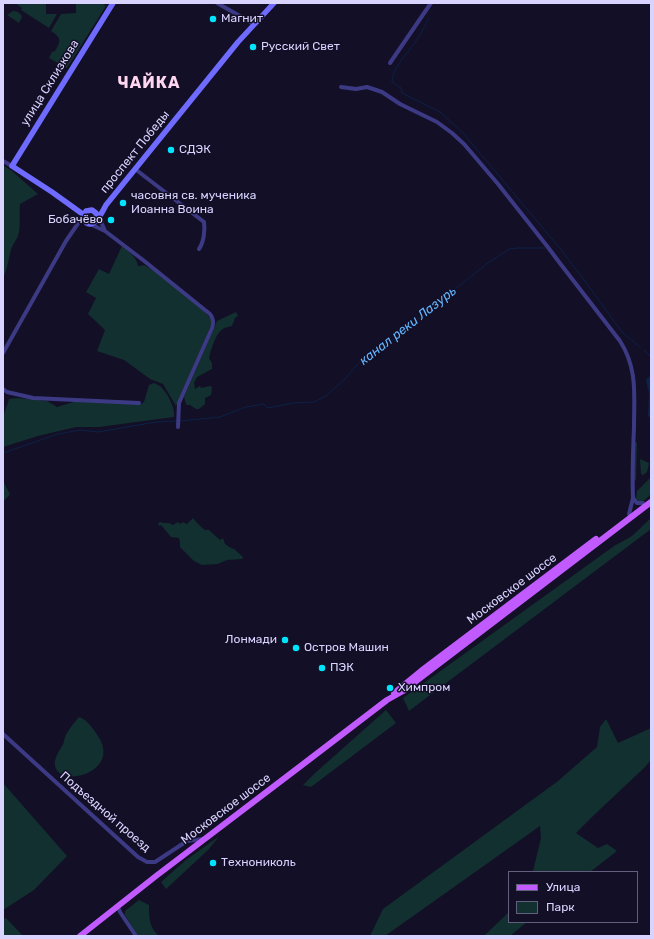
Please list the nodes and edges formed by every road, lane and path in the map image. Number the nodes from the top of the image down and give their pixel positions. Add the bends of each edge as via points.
1 (113, 3) edge
2 (217, 3) edge
3 (274, 3) edge
4 (431, 3) edge
5 (254, 24) junction
6 (390, 64) dead end
7 (341, 87) dead end
8 (3, 161) edge
9 (12, 166) junction
10 (135, 169) junction
11 (106, 205) junction
12 (73, 207) junction
13 (91, 210) junction
14 (84, 217) junction
15 (97, 219) junction
16 (89, 224) junction
17 (105, 231) junction
18 (199, 249) dead end
19 (3, 353) edge
20 (3, 389) edge
21 (139, 402) dead end
22 (178, 427) dead end
23 (651, 497) edge
24 (633, 498) junction
25 (651, 502) edge
26 (644, 503) junction
27 (629, 514) junction
28 (387, 700) junction
29 (3, 734) edge
30 (205, 838) junction
31 (118, 907) junction
32 (80, 936) edge
33 (136, 936) edge

1 - 9 main road, улица Склизкова
2 - 5 street
3 - 5 main road, проспект Победы
4 - 6 street
5 - 10 main road, проспект Победы
7 - 24 street via 356,89 367,86 382,92 452,132 498,184 620,341 633,372 635,396
8 - 9 street
9 - 12 main road
10 - 11 main road, проспект Победы
10 - 18 street via 204,222
11 - 13 main road, проспект Победы
11 - 15 main road, проспект Победы
12 - 13 main road
12 - 14 main road
13 - 14 main road, проспект Победы via 85,212
13 - 15 main road via 96,213
14 - 16 main road
14 - 19 street via 66,241
15 - 16 main road, проспект Победы
15 - 17 street
16 - 17 street
17 - 22 street via 213,317 212,328 180,403
20 - 21 street via 33,398
23 - 26 main road, Московское шоссе
24 - 26 street via 637,503
24 - 27 street
25 - 28 main road, Московское шоссе
26 - 27 main road, Московское шоссе
27 - 28 main road, Московское шоссе via 400,687
28 - 30 main road, Московское шоссе
29 - 30 street, Подъездной проезд via 138,857 147,862 155,862 187,842
30 - 31 main road, Московское шоссе
31 - 32 main road, Московское шоссе
31 - 33 street

